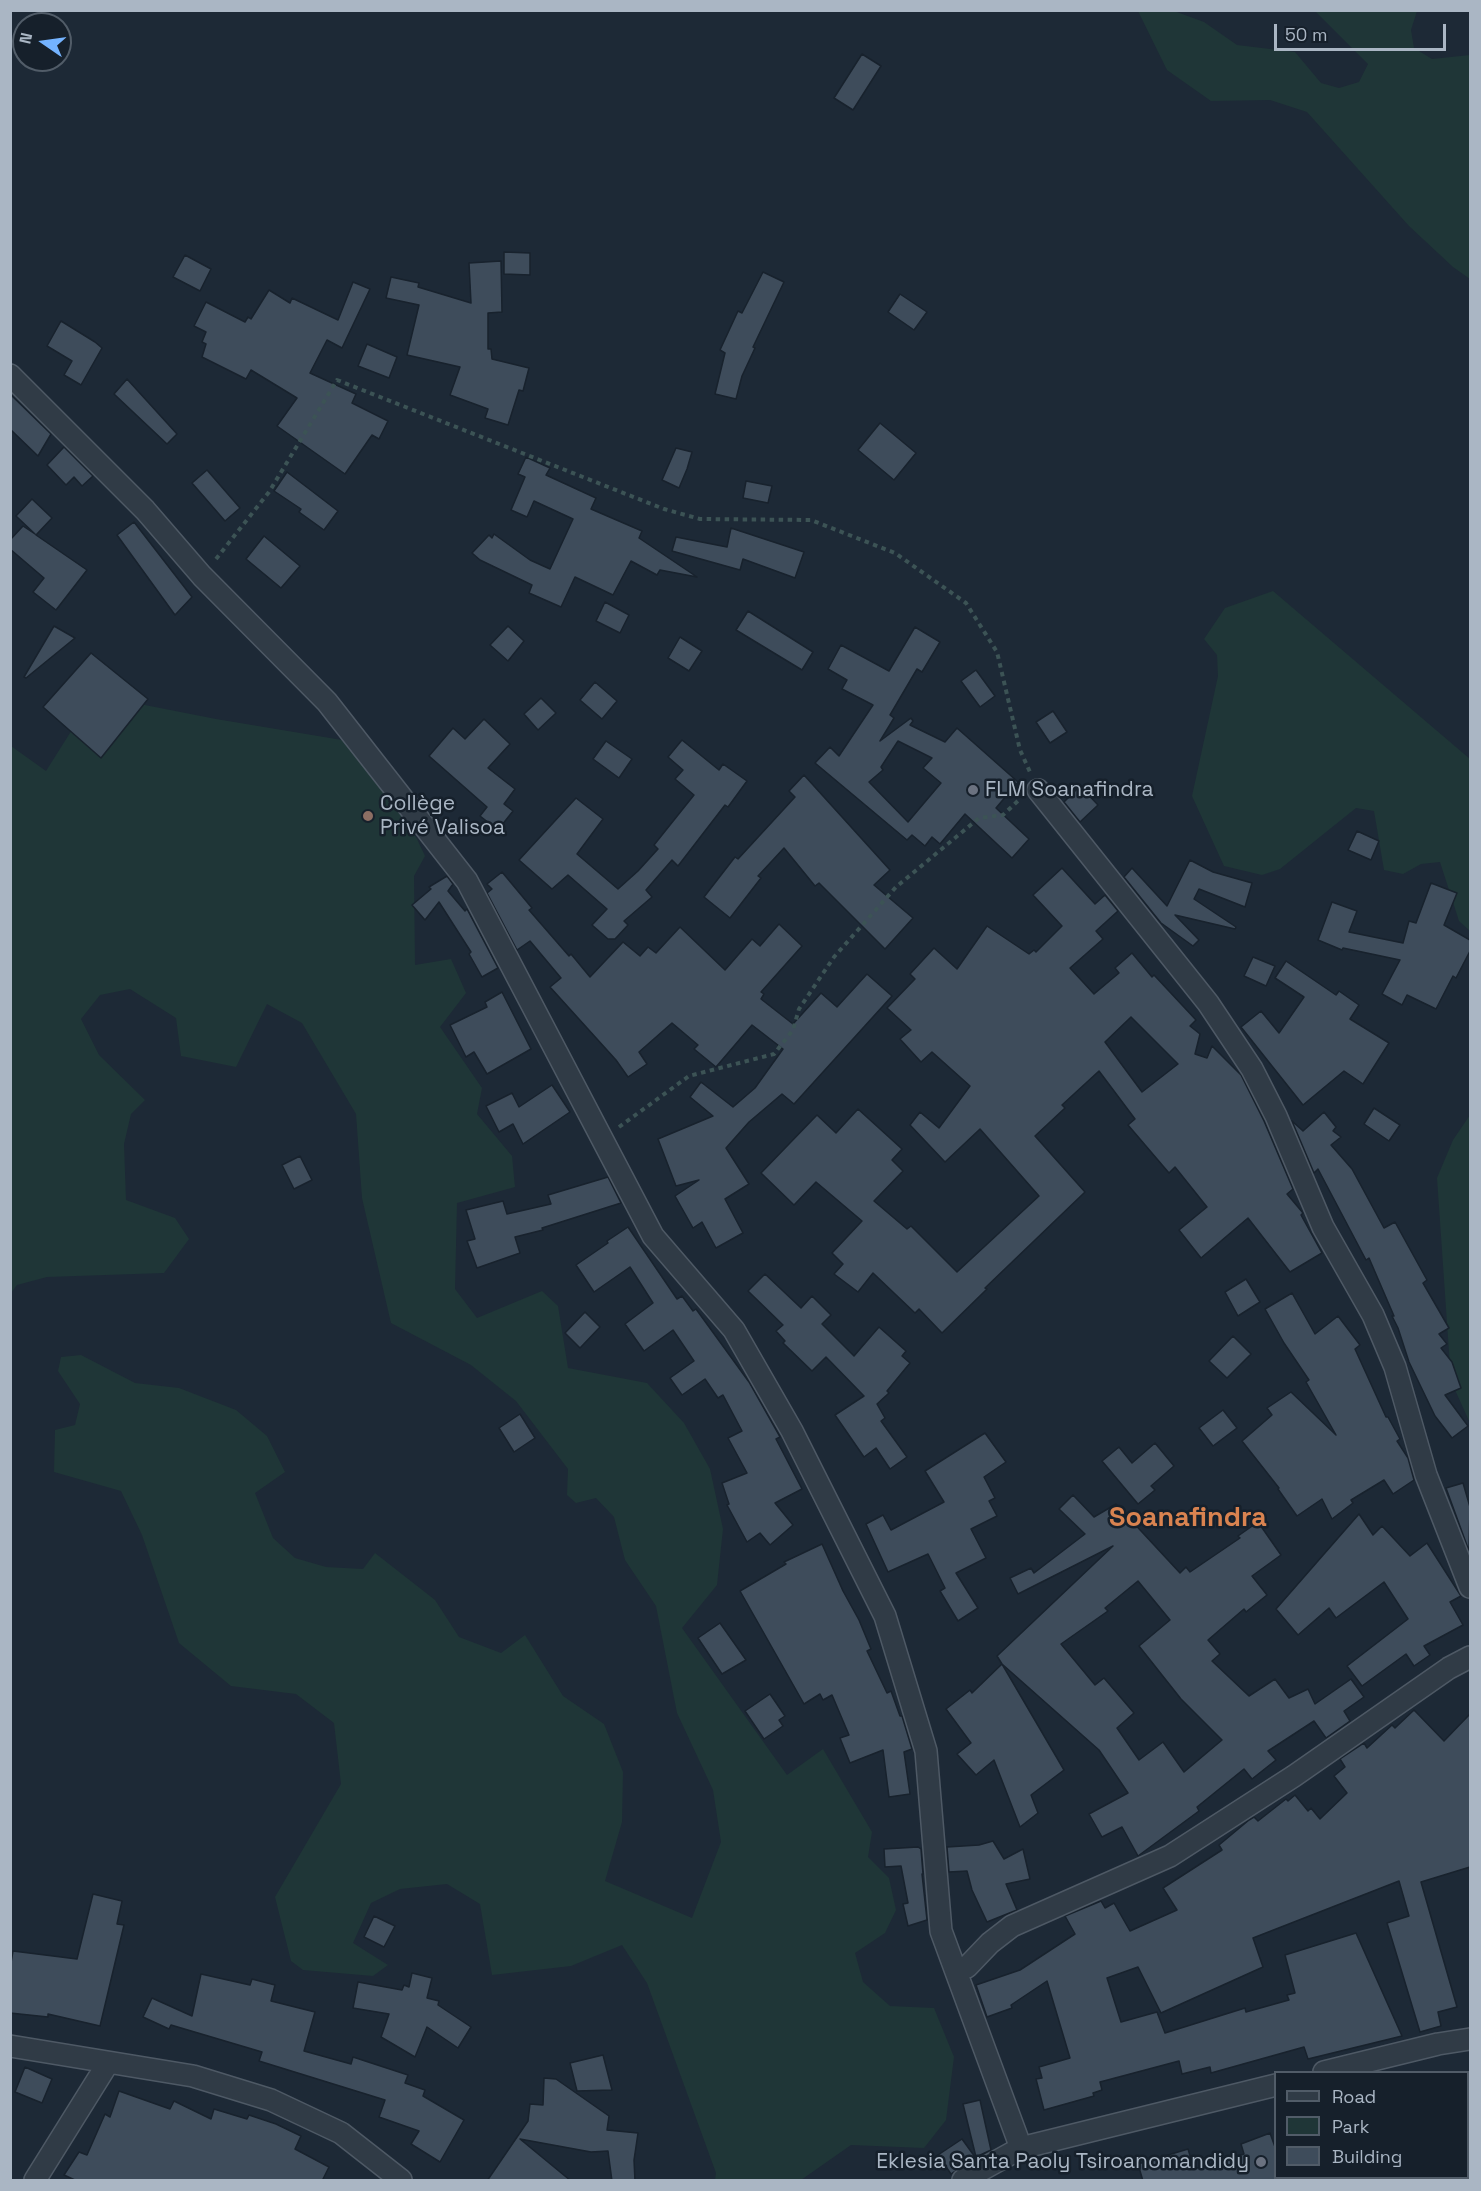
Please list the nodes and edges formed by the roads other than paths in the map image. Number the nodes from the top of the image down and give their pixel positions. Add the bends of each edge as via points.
1 (10, 375) edge
2 (1038, 790) road end
3 (1470, 1587) edge
4 (1470, 1657) edge
5 (967, 1967) dead end
6 (1470, 2039) edge
7 (10, 2046) edge
8 (108, 2064) junction
9 (1332, 2071) edge
10 (1274, 2085) edge
11 (1021, 2148) junction
12 (35, 2181) edge
13 (401, 2181) edge
14 (963, 2181) edge

1 - 11 street via 327,702 467,881 653,1236 734,1330 792,1431 885,1616 926,1751 941,1931
2 - 3 street via 1208,1003 1252,1070 1323,1227 1373,1315 1395,1367 1426,1475
4 - 5 street via 1170,1856 1011,1926
6 - 9 street
7 - 8 street
8 - 12 street
8 - 13 street via 193,2076 271,2100 341,2133
10 - 11 street
11 - 14 street

